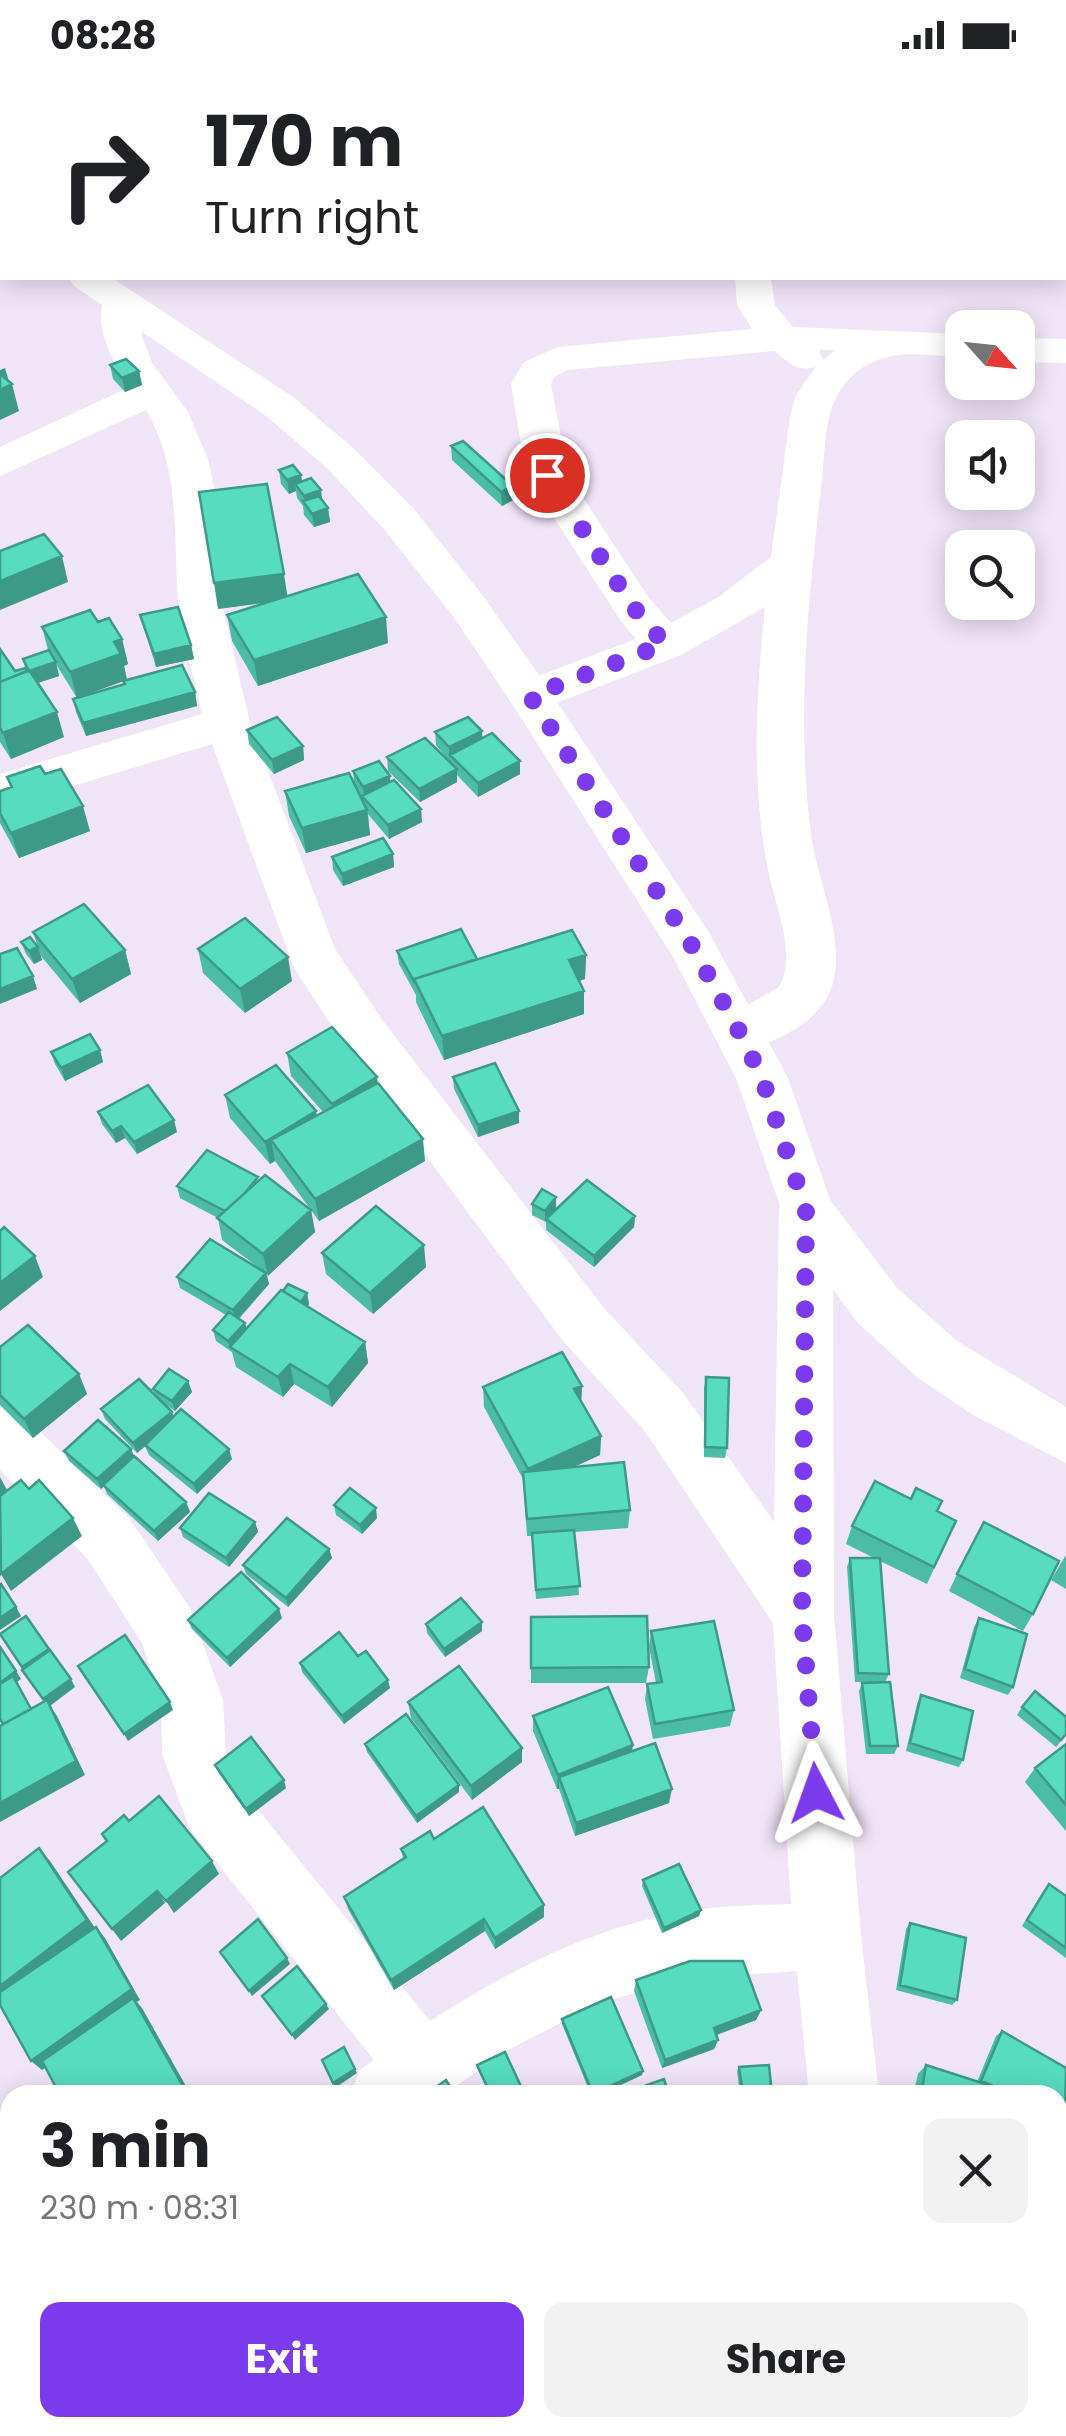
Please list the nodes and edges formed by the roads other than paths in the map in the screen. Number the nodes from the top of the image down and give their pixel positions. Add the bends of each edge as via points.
1 (753, 280) edge
2 (104, 290) edge
3 (787, 340) junction
4 (892, 340) junction
5 (945, 345) edge
6 (1035, 350) edge
7 (1066, 351) edge
8 (155, 390) junction
9 (817, 392) junction
10 (0, 464) edge
11 (790, 564) junction
12 (665, 644) junction
13 (530, 696) junction
14 (227, 723) junction
15 (0, 791) edge
16 (740, 1033) junction
17 (806, 1210) junction
18 (0, 1431) edge
19 (1066, 1437) edge
20 (802, 1615) junction
21 (827, 1935) junction
22 (404, 2081) edge
23 (843, 2085) edge

1 - 3 street via 755,310
2 - 8 street via 132,364
2 - 13 street via 278,406 338,456 398,518
3 - 4 street
3 - 9 street via 808,360
3 - 12 street via 558,360 538,370 531,384 547,475
4 - 5 street
4 - 9 street via 849,359
6 - 7 street
8 - 10 street
8 - 14 street via 189,462 200,603
9 - 11 street
11 - 12 street via 761,592
11 - 16 street via 784,772 790,858 810,969 806,991
12 - 13 street
13 - 16 street via 691,944
14 - 15 street
14 - 20 street via 312,955 365,1036 583,1324 664,1412
16 - 17 street
17 - 19 street via 877,1305 937,1358
17 - 20 street
18 - 22 street via 108,1538 168,1629 192,1700 194,1754 213,1806
20 - 21 street
21 - 22 street via 678,1946 626,1958 556,1986
21 - 23 street

